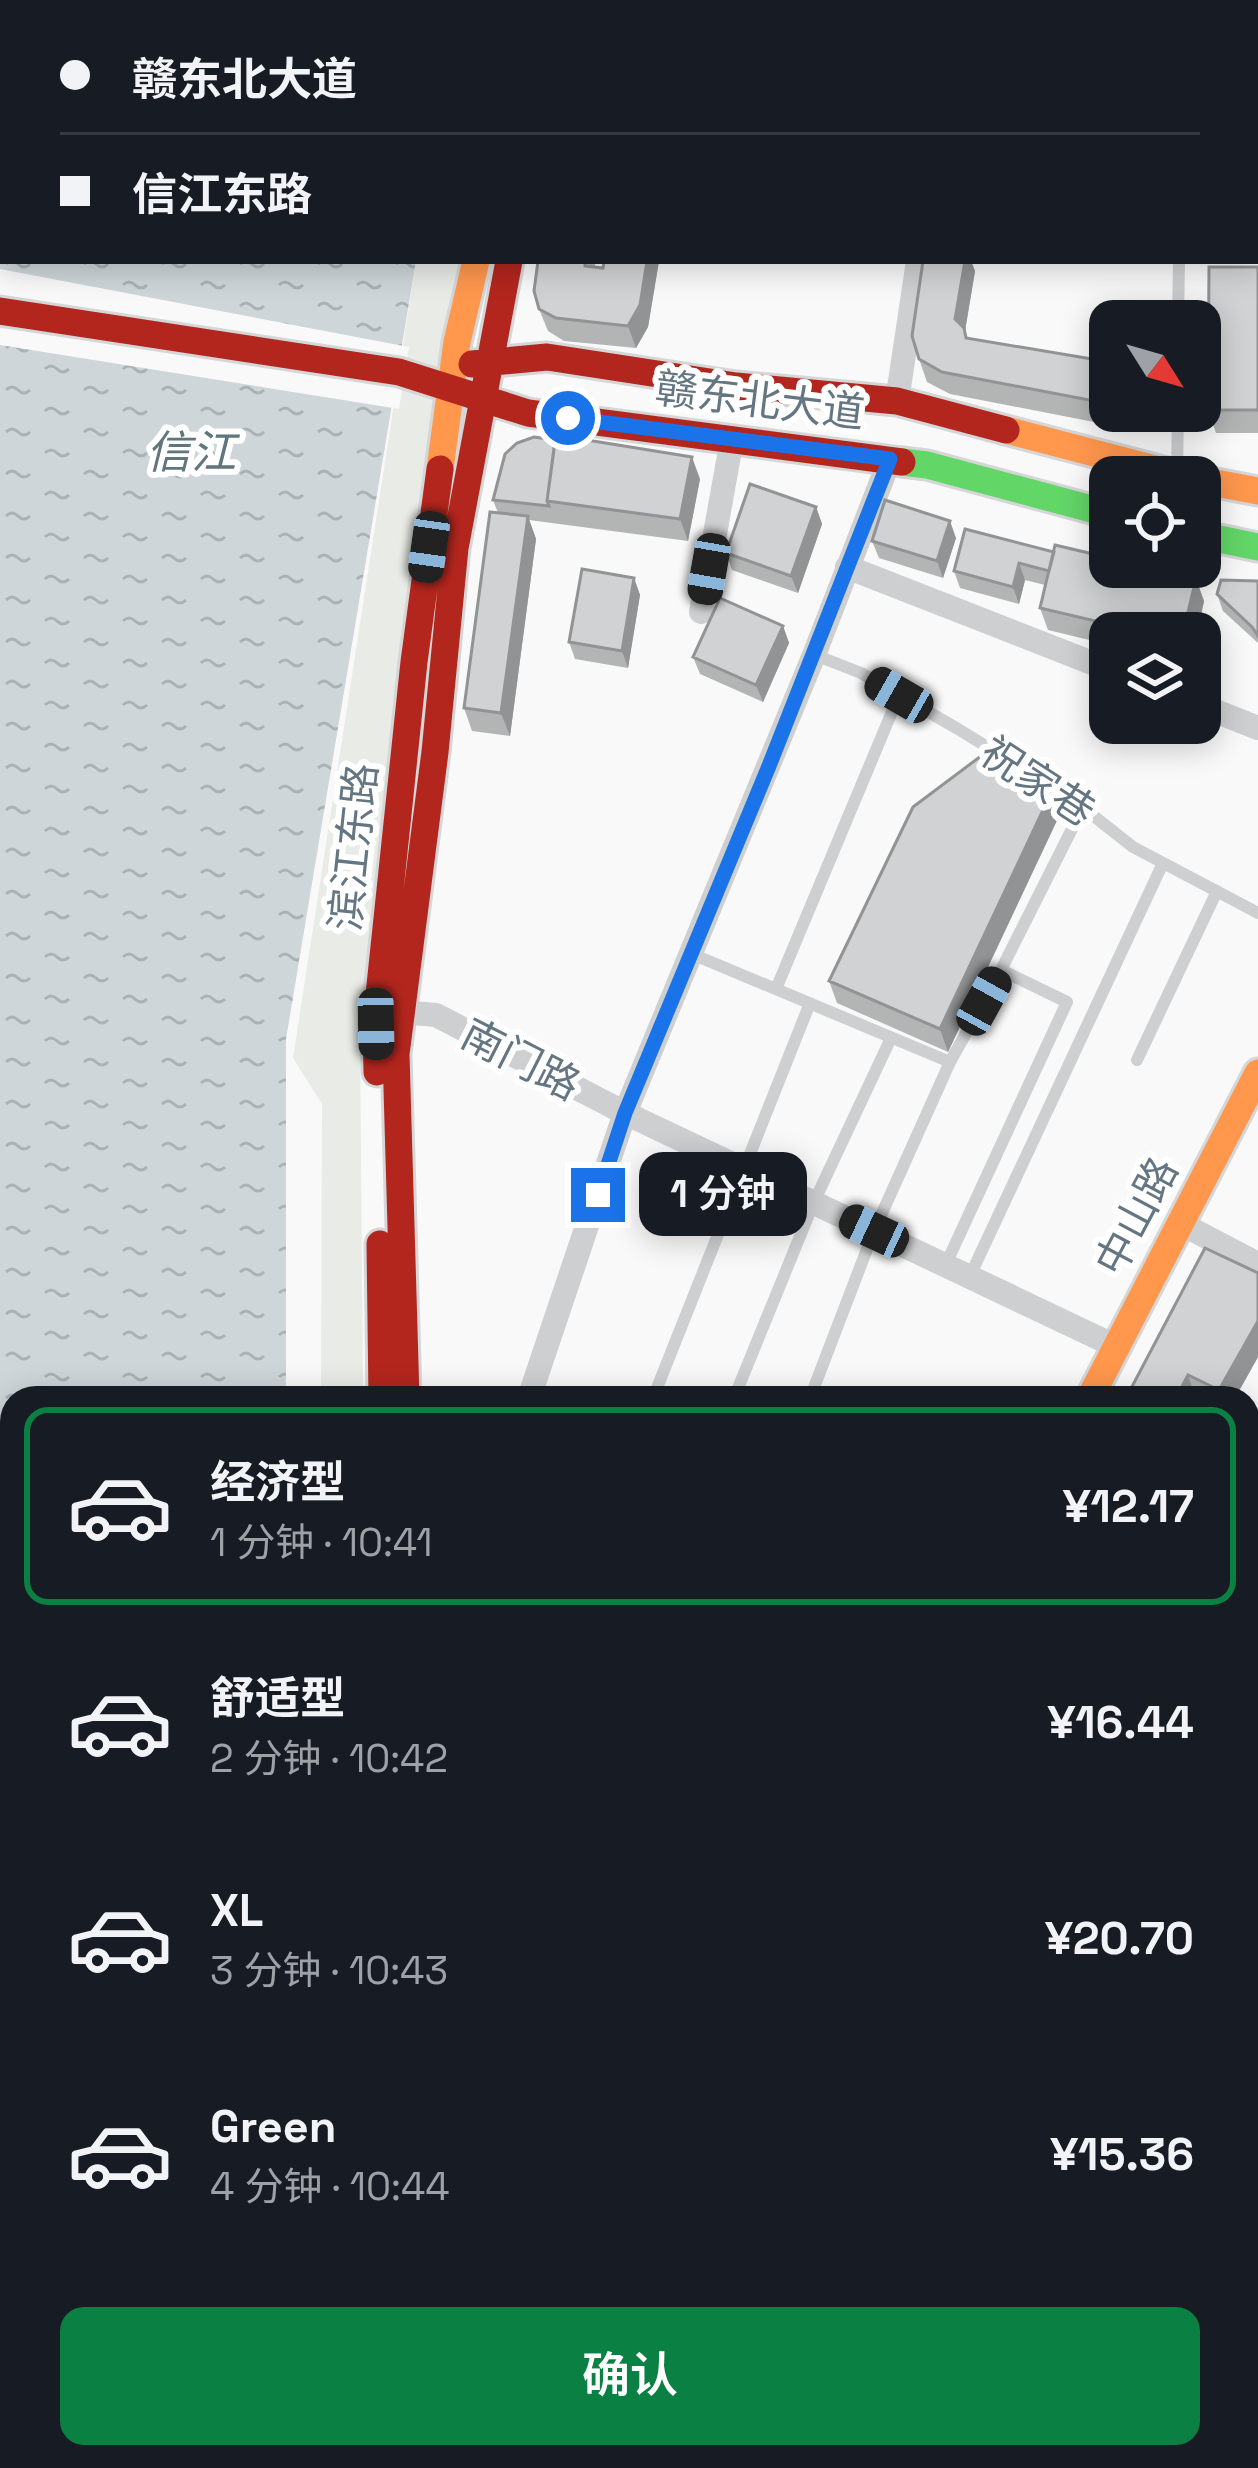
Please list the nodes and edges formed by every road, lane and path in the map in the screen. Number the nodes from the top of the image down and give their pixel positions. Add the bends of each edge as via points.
1 (475, 264) edge
2 (508, 264) edge
3 (918, 264) edge
4 (1179, 264) edge
5 (1178, 300) edge
6 (0, 311) edge
7 (452, 378) junction
8 (487, 382) junction
9 (897, 401) junction
10 (732, 439) junction
11 (1108, 456) edge
12 (890, 459) junction
13 (1221, 484) edge
14 (1258, 491) edge
15 (1089, 508) edge
16 (1221, 540) edge
17 (1258, 547) edge
18 (847, 567) junction
19 (701, 612) dead end
20 (814, 655) junction
21 (1089, 662) edge
22 (899, 695) junction
23 (1221, 713) edge
24 (1258, 728) edge
25 (1083, 807) junction
26 (1163, 863) junction
27 (1216, 891) junction
28 (1258, 913) edge
29 (692, 954) junction
30 (1000, 970) junction
31 (776, 989) junction
32 (809, 1004) junction
33 (389, 1015) junction
34 (891, 1038) junction
35 (1137, 1060) dead end
36 (950, 1062) junction
37 (1258, 1073) edge
38 (625, 1113) junction
39 (746, 1170) junction
40 (814, 1202) junction
41 (1180, 1223) junction
42 (874, 1231) junction
43 (946, 1264) junction
44 (1258, 1264) edge
45 (970, 1276) junction
46 (1115, 1346) junction
47 (382, 1386) edge
48 (406, 1386) edge
49 (534, 1386) edge
50 (658, 1386) edge
51 (739, 1386) edge
52 (815, 1386) edge
53 (1096, 1386) edge

1 - 7 main road, 滨江东路
2 - 8 main road, 滨江东路
3 - 9 street
4 - 5 lane
6 - 7 main road, 赣东北大道
7 - 8 main road, 赣东北大道
7 - 33 main road, 滨江东路 via 414,662
8 - 9 main road via 548,357
8 - 10 main road, 赣东北大道 via 528,413
8 - 33 main road, 滨江东路 via 455,548 435,752
9 - 11 main road
10 - 12 main road, 赣东北大道
10 - 19 street
12 - 15 main road, 赣东北大道
12 - 18 street
13 - 14 main road
16 - 17 main road
18 - 20 street
18 - 21 street
20 - 22 lane, 祝家巷
20 - 29 street
22 - 25 lane, 祝家巷
22 - 31 lane
23 - 24 street
25 - 26 lane, 祝家巷
25 - 30 lane
26 - 27 lane, 祝家巷
26 - 45 lane
27 - 28 lane, 祝家巷
27 - 35 lane
29 - 31 lane
29 - 38 street
30 - 36 lane
30 - 43 lane via 1067,1002
31 - 32 lane
32 - 34 lane
32 - 39 lane
33 - 38 street, 南门路 via 436,1015
33 - 47 main road, 滨江东路
33 - 48 main road, 滨江东路
34 - 36 lane
34 - 40 lane
36 - 42 lane
37 - 41 main road, 中山路
38 - 39 street, 南门路
38 - 49 street
39 - 40 street, 南门路
39 - 50 lane
40 - 42 street, 南门路
40 - 51 lane
41 - 44 street
41 - 46 main road, 中山路
42 - 43 street, 南门路
42 - 52 lane
43 - 45 street, 南门路
45 - 46 street, 南门路
46 - 53 main road, 中山路

